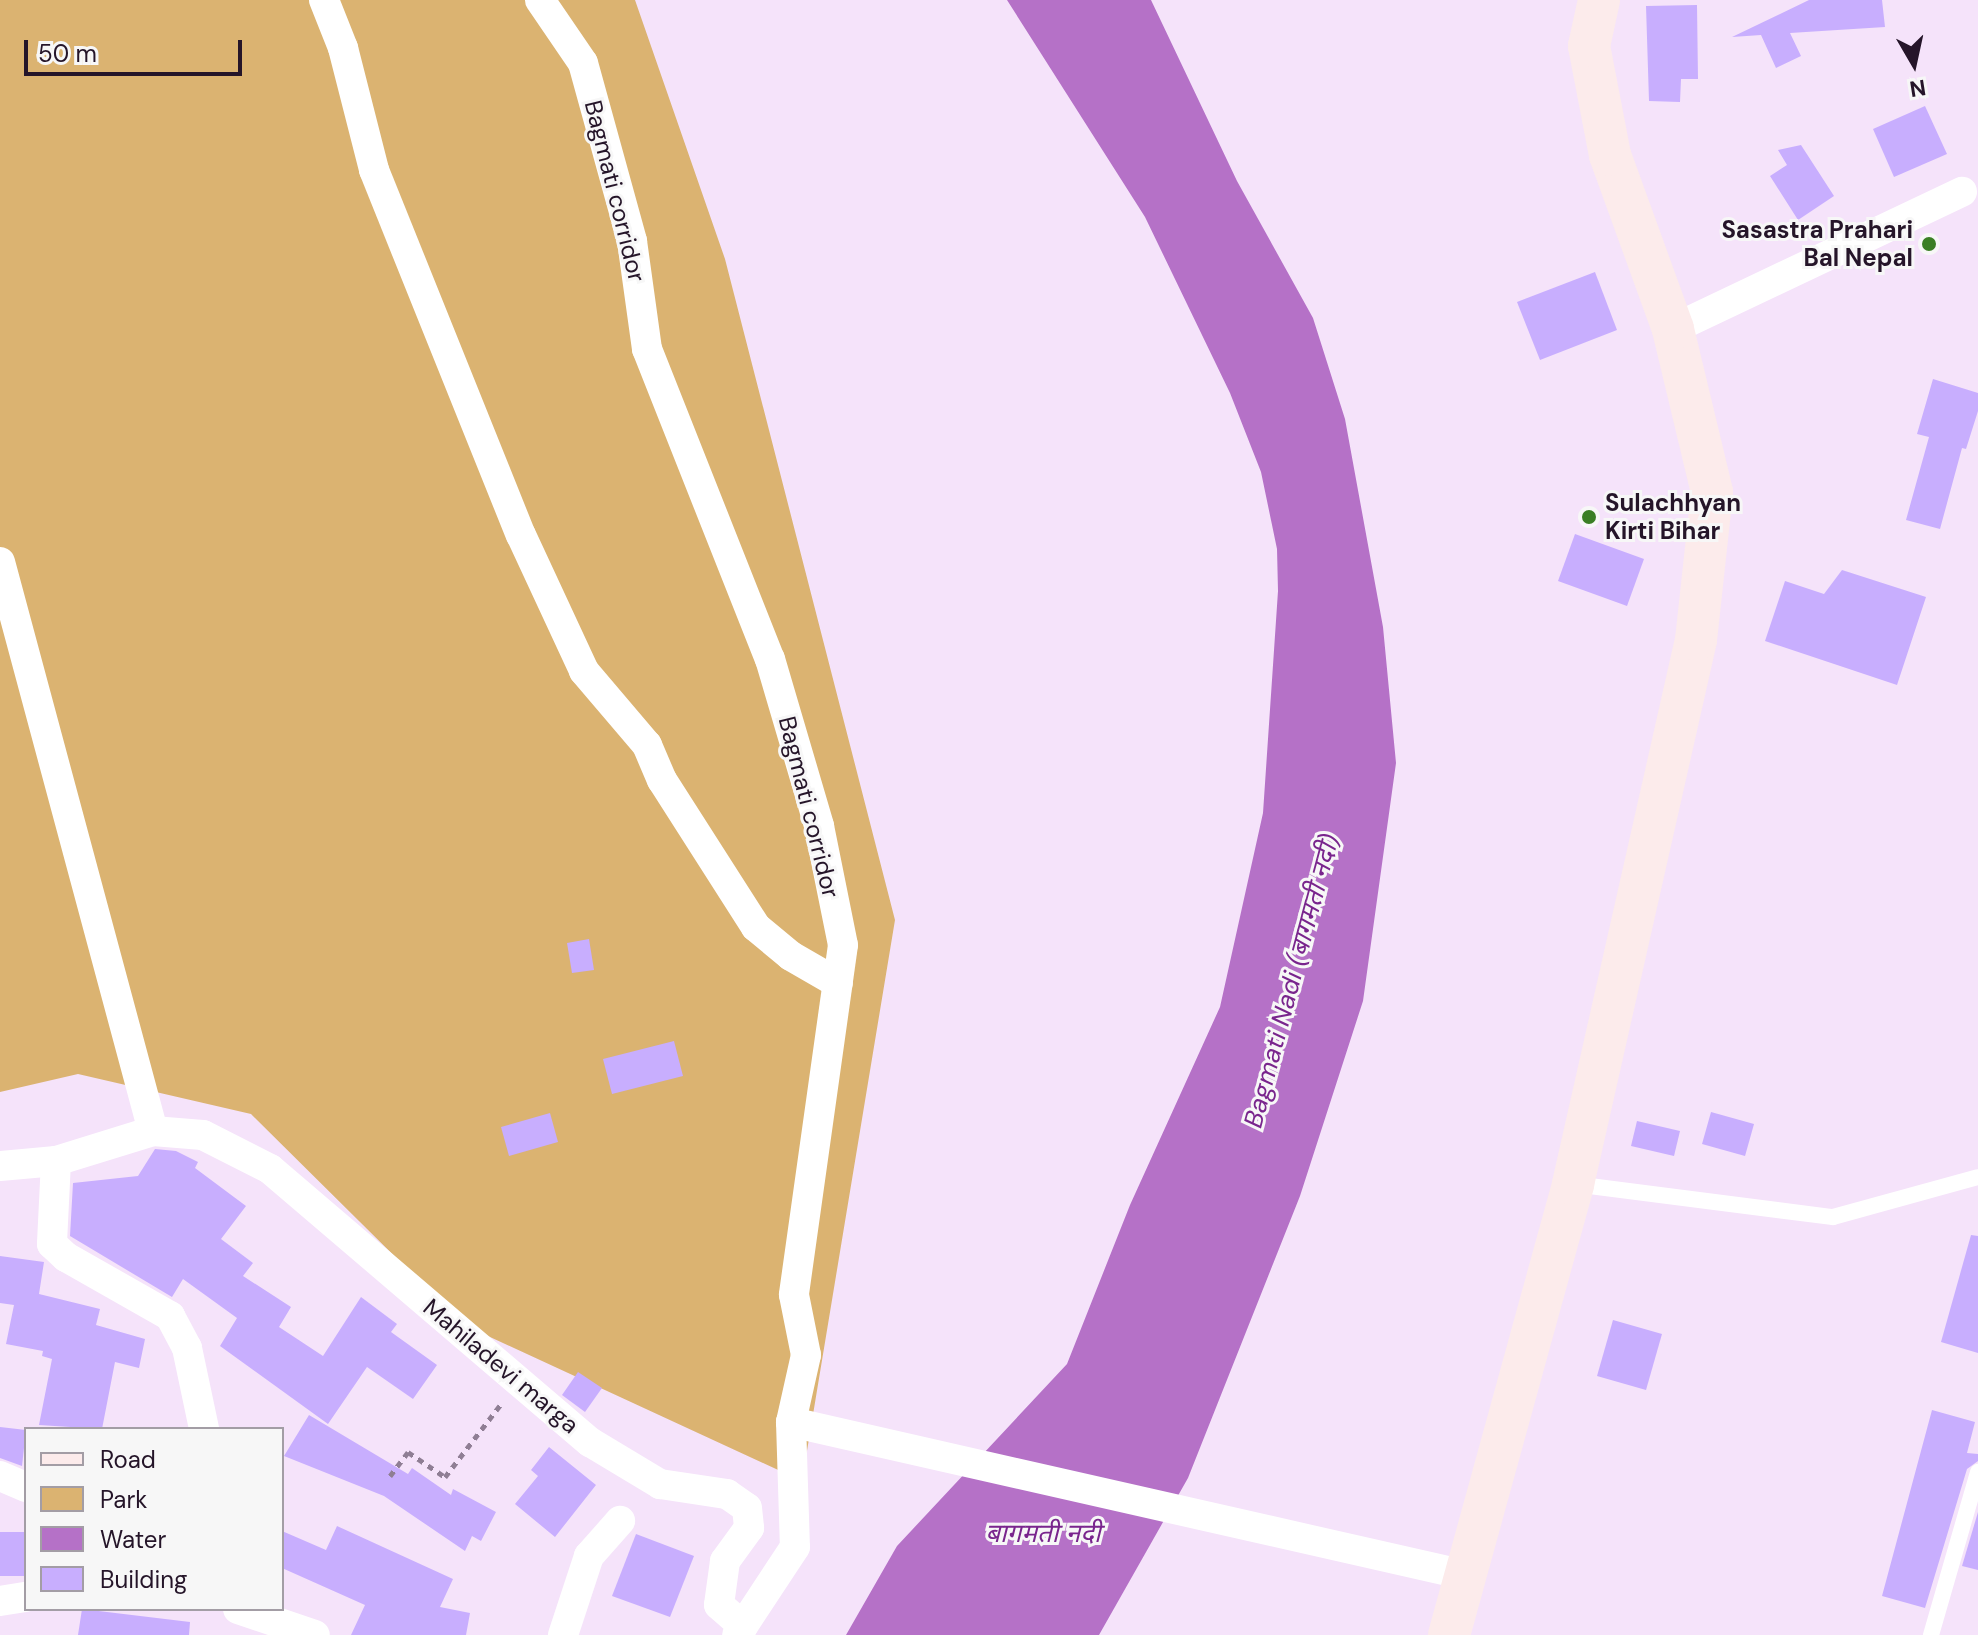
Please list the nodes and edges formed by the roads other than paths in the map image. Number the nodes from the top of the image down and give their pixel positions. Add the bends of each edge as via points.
1 (324, 0) edge
2 (540, 0) edge
3 (1599, 0) edge
4 (1962, 192) dead end
5 (1673, 329) junction
6 (0, 562) edge
7 (838, 983) junction
8 (153, 1131) junction
9 (56, 1161) junction
10 (0, 1166) edge
11 (1978, 1177) edge
12 (1573, 1184) junction
13 (791, 1422) junction
14 (204, 1427) edge
15 (1978, 1472) edge
16 (0, 1476) edge
17 (24, 1486) edge
18 (620, 1521) dead end
19 (1465, 1575) junction
20 (24, 1597) edge
21 (0, 1601) edge
22 (244, 1611) edge
23 (740, 1630) edge
24 (315, 1635) edge
25 (563, 1635) edge
26 (1449, 1635) edge
27 (1931, 1635) edge

1 - 7 street via 343,48 374,170 521,535 584,671 647,745 662,780 756,927 791,956
2 - 7 street, Bagmati corridor via 583,63 632,241 647,349 770,659 819,826 843,945
3 - 5 main road via 1589,46 1610,155
4 - 5 street
5 - 12 main road via 1712,492 1696,640
6 - 8 street
7 - 13 street, Bagmati corridor via 794,1295 806,1355
8 - 9 street
8 - 23 street, Mahiladevi marga via 203,1135 270,1169 590,1442 660,1484 727,1494 747,1508 749,1528 725,1561 719,1605
9 - 10 street
9 - 14 street via 52,1244 170,1316 187,1348
11 - 12 lane via 1833,1217
12 - 19 main road
13 - 19 street
13 - 23 street, Bagmati corridor via 795,1547
15 - 27 lane
16 - 17 street
18 - 25 street via 589,1556
19 - 26 main road
20 - 21 street
22 - 24 street

